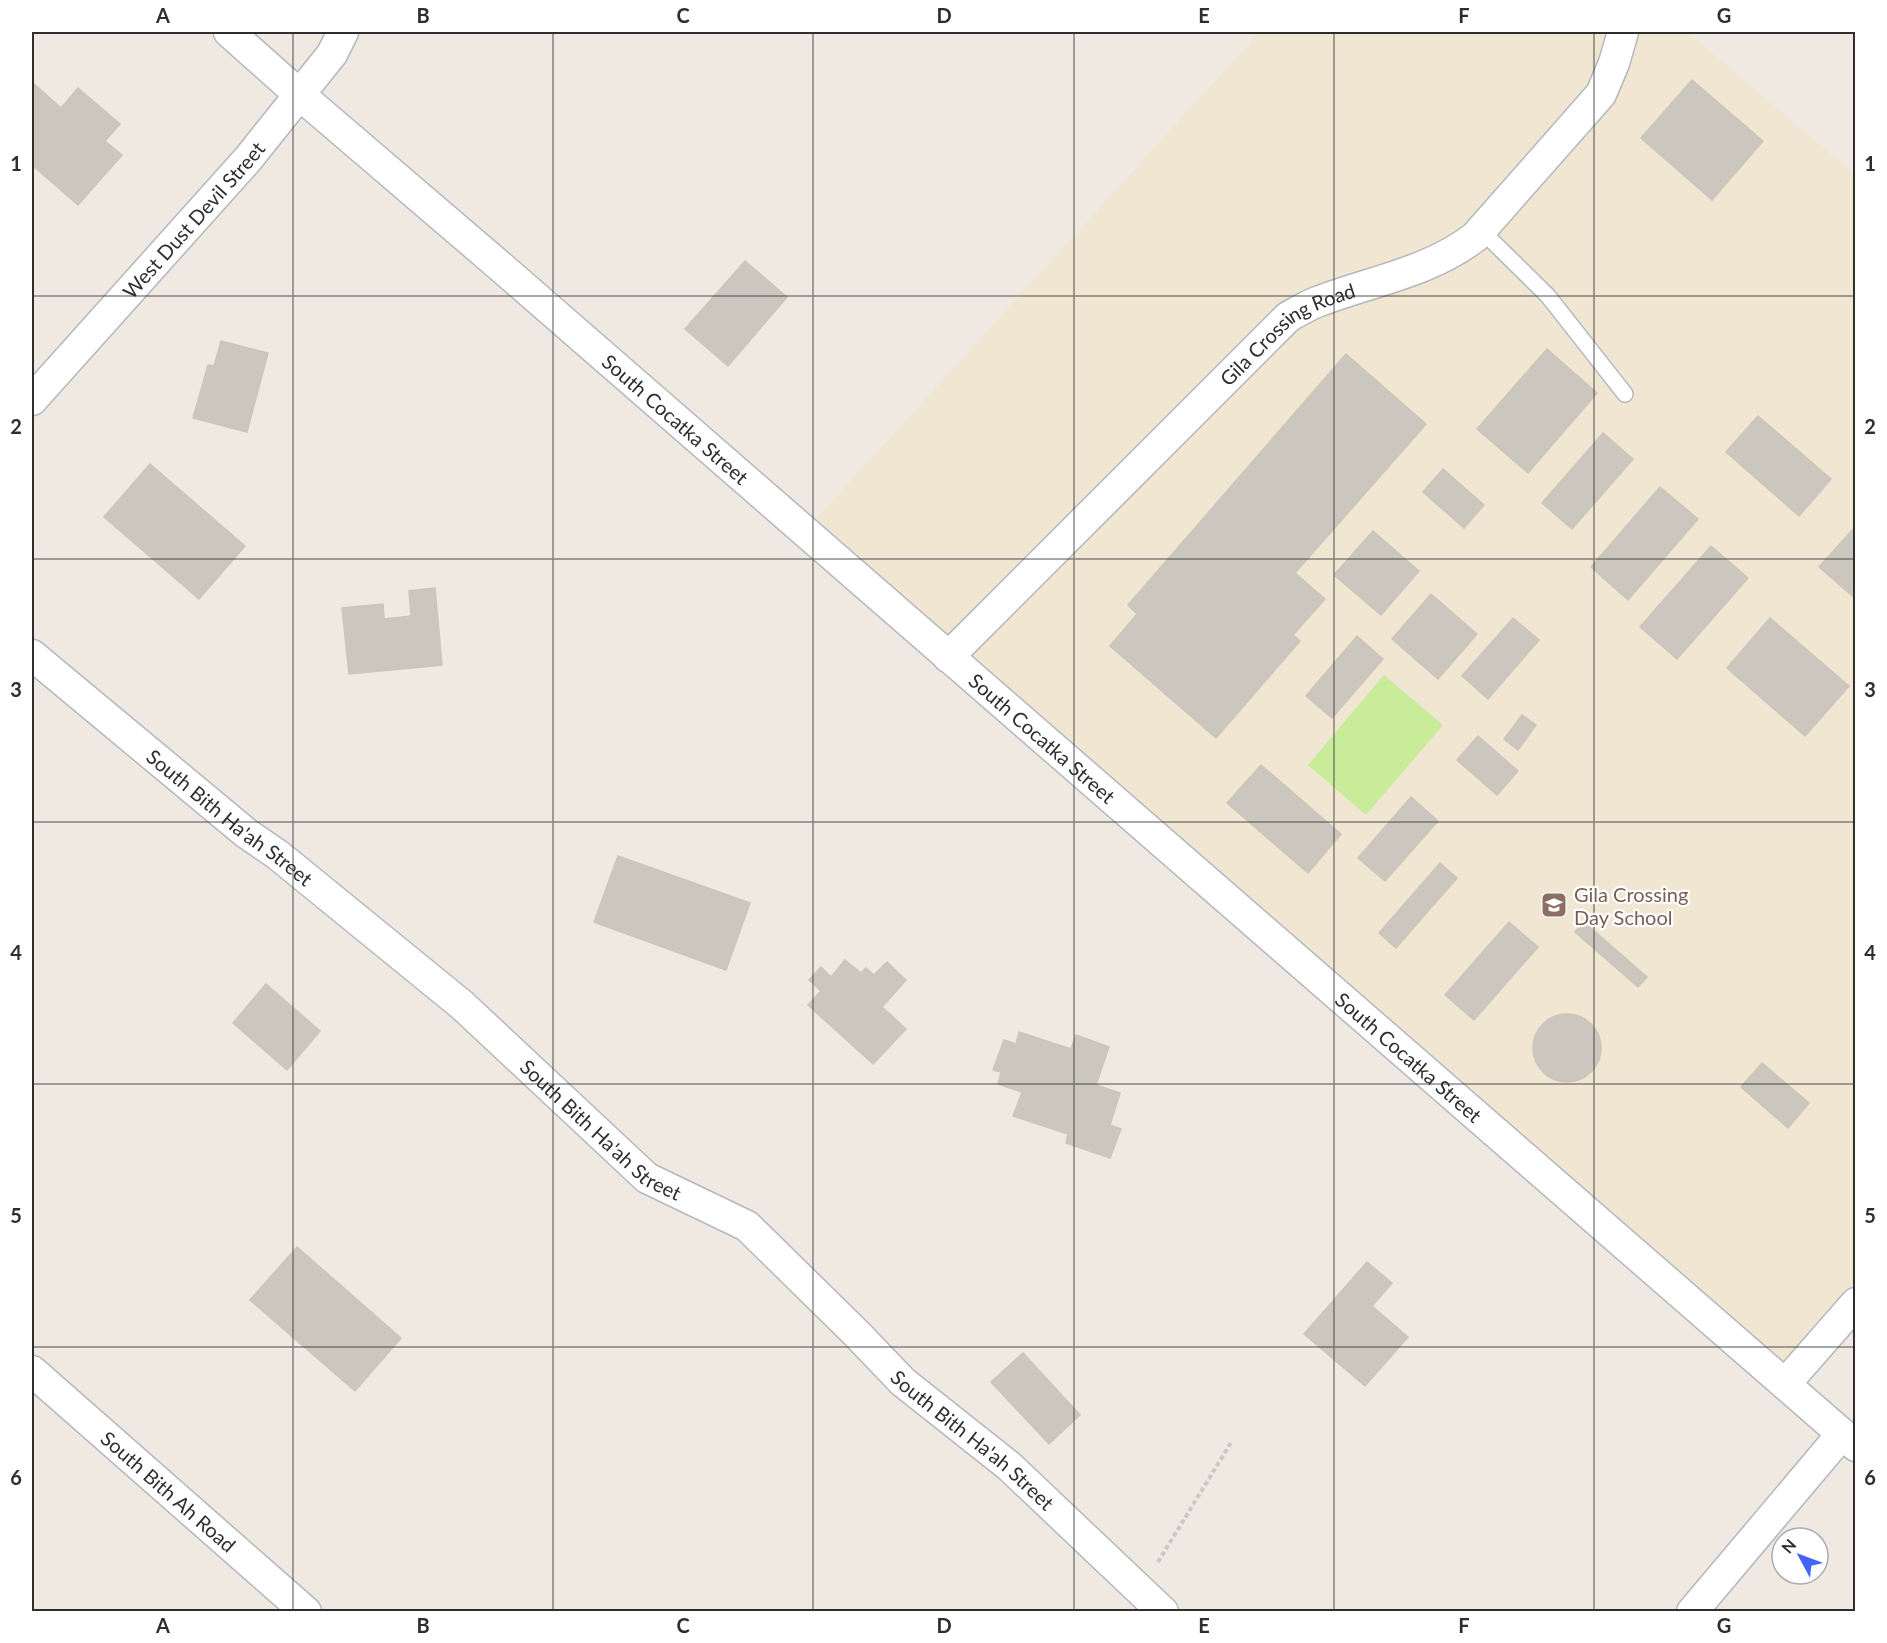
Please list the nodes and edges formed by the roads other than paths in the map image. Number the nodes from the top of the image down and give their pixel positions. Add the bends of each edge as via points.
1 (229, 32) edge
2 (343, 32) edge
3 (1623, 32) edge
4 (300, 95) junction
5 (1481, 230) junction
6 (1625, 394) dead end
7 (32, 400) edge
8 (32, 655) edge
9 (948, 657) junction
10 (1856, 1303) edge
11 (32, 1371) edge
12 (1785, 1384) junction
13 (1849, 1440) edge
14 (306, 1611) edge
15 (1163, 1611) edge
16 (1692, 1611) edge

1 - 4 street, South Cocatka Street
2 - 4 street, West Dust Devil Street via 332,54
3 - 5 street, Gila Crossing Road via 1601,94
4 - 7 street, West Dust Devil Street via 248,159
4 - 9 street, South Cocatka Street
5 - 6 lane via 1548,296
5 - 9 street, Gila Crossing Road via 1456,252 1434,262 1315,302 1288,317
8 - 15 street, South Bith Ha'ah Street via 462,1005 647,1178 747,1226 903,1382 1009,1466
9 - 12 street, South Cocatka Street
10 - 12 street
11 - 14 street, South Bith Ah Road
12 - 13 street, South Cocatka Street
13 - 16 street

